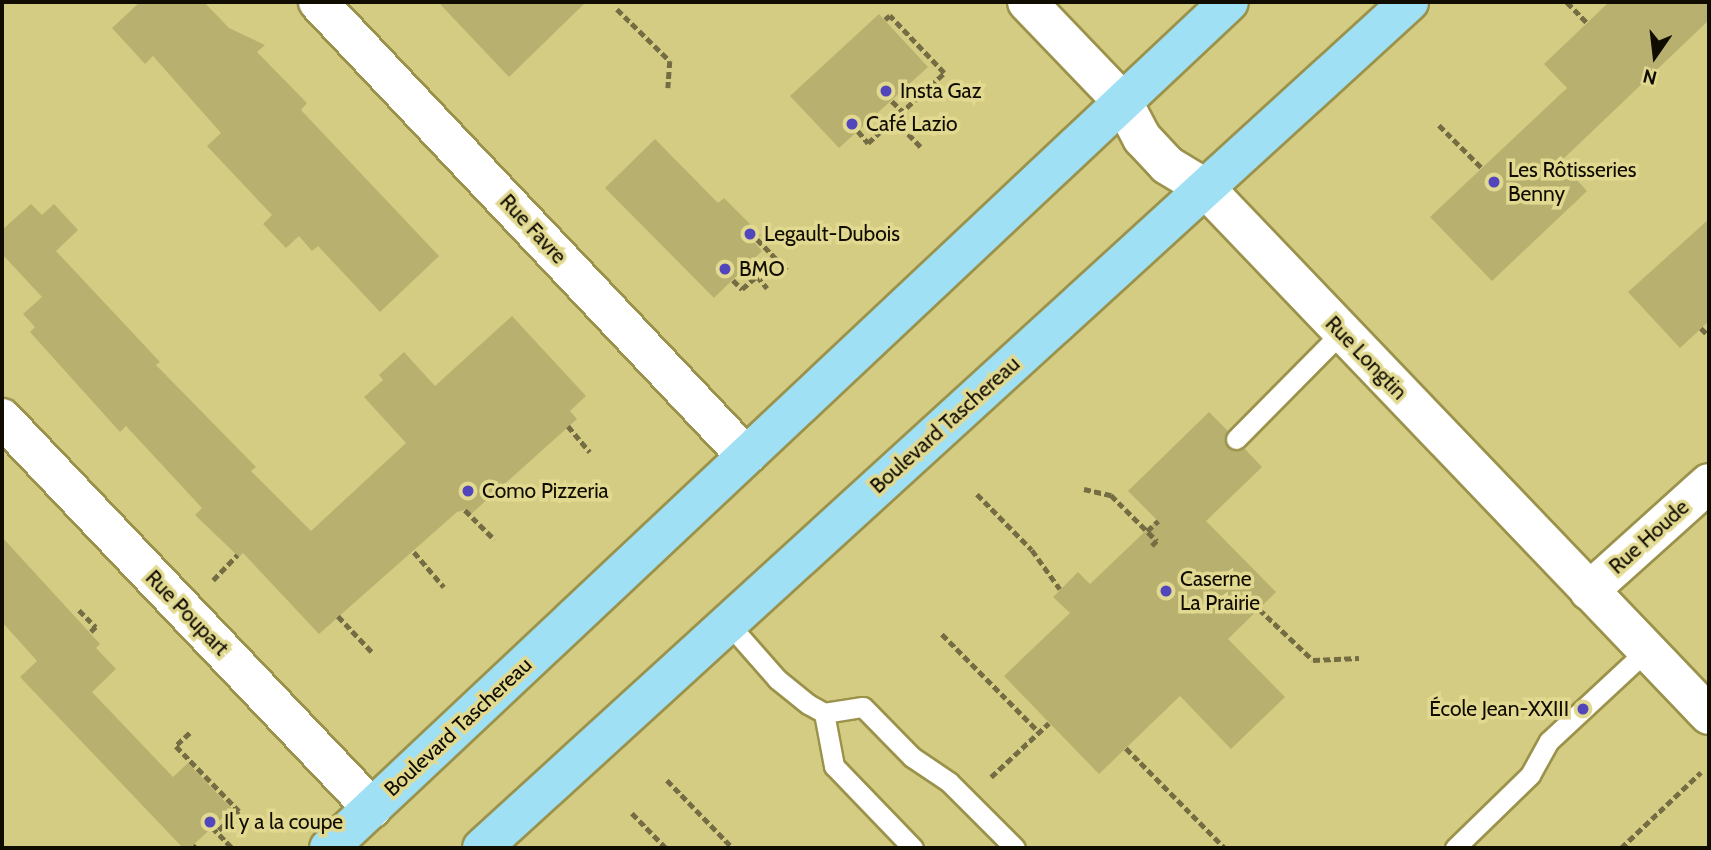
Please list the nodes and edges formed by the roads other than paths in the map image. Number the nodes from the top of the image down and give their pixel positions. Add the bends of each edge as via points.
1 (318, 2) edge
2 (1027, 2) edge
3 (1229, 2) edge
4 (1409, 2) edge
5 (1123, 102) junction
6 (1205, 188) junction
7 (1342, 332) junction
8 (2, 418) edge
9 (1236, 439) dead end
10 (746, 456) junction
11 (1709, 483) edge
12 (1590, 591) junction
13 (727, 622) junction
14 (1647, 650) junction
15 (824, 713) junction
16 (1709, 715) edge
17 (372, 808) junction
18 (329, 848) edge
19 (482, 848) edge
20 (913, 848) edge
21 (1015, 848) edge
22 (1455, 848) edge

1 - 10 street, Rue Favre
2 - 5 street, Rue Longtin
3 - 5 main road, Boulevard Taschereau
4 - 6 main road, Boulevard Taschereau
5 - 6 street, Rue Longtin via 1142,138 1167,165
5 - 10 main road, Boulevard Taschereau
6 - 7 street, Rue Longtin
6 - 13 main road, Boulevard Taschereau
7 - 9 lane
7 - 12 street, Rue Longtin
8 - 17 street, Rue Poupart
10 - 17 main road, Boulevard Taschereau
11 - 12 street, Rue Houde
12 - 14 street, Rue Longtin
13 - 15 lane via 777,679
13 - 19 main road, Boulevard Taschereau
14 - 16 street, Rue Longtin
14 - 22 lane via 1549,741 1530,775
15 - 20 lane via 834,766
15 - 21 lane via 863,707
17 - 18 main road, Boulevard Taschereau

